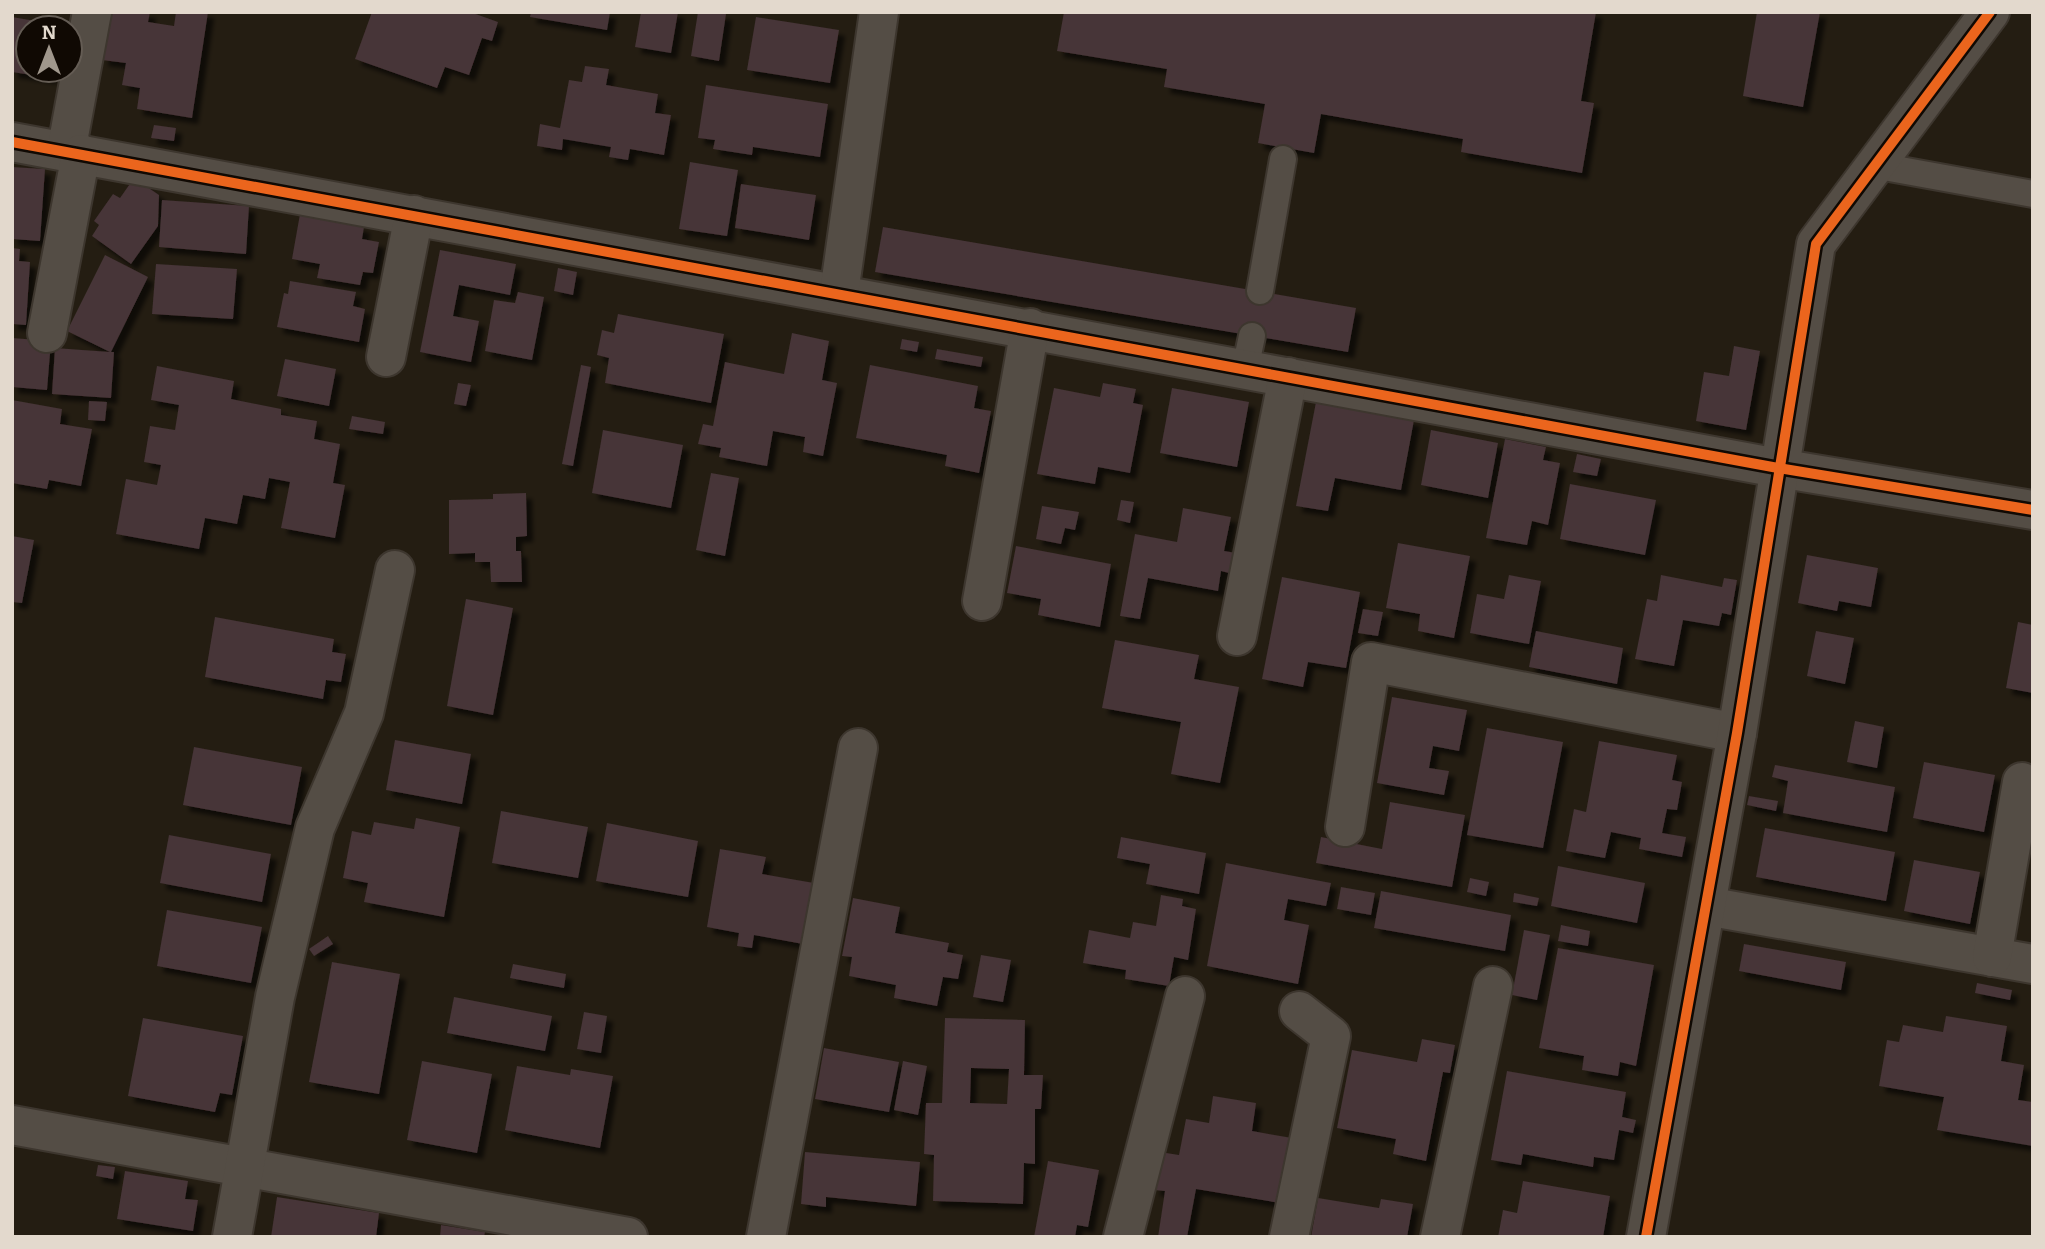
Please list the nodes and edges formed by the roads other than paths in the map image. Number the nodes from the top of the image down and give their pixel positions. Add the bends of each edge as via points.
1 (92, 12) edge
2 (879, 12) edge
3 (1990, 12) edge
4 (12, 142) edge
5 (74, 153) junction
6 (1283, 159) dead end
7 (1873, 165) junction
8 (2033, 194) edge
9 (414, 215) junction
10 (1260, 292) dead end
11 (839, 293) junction
12 (1030, 328) junction
13 (47, 332) dead end
14 (386, 357) dead end
15 (1288, 377) junction
16 (1778, 468) junction
17 (2033, 510) edge
18 (395, 570) dead end
19 (982, 601) dead end
20 (1237, 636) dead end
21 (1737, 733) junction
22 (858, 748) dead end
23 (2022, 782) dead end
24 (1345, 827) dead end
25 (1706, 905) junction
26 (1992, 957) junction
27 (2033, 964) edge
28 (1493, 986) dead end
29 (1185, 996) dead end
30 (1299, 1011) dead end
31 (12, 1125) edge
32 (245, 1167) junction
33 (232, 1237) edge
34 (628, 1237) edge
35 (766, 1237) edge
36 (1123, 1237) edge
37 (1289, 1237) edge
38 (1440, 1237) edge
39 (1646, 1237) edge

1 - 5 street
2 - 11 street
3 - 7 street
4 - 5 street
5 - 9 street
5 - 13 street
6 - 10 lane
7 - 8 lane
7 - 16 street via 1816,244
9 - 11 street
9 - 14 street
11 - 12 street
12 - 15 street via 1249,352
12 - 19 street
15 - 16 street
15 - 20 street
16 - 17 street
16 - 21 street
18 - 32 street via 364,713 315,828 275,997
21 - 24 street via 1371,662
21 - 25 street
22 - 35 street
23 - 26 street
25 - 26 street
25 - 39 street
26 - 27 street
28 - 38 street
29 - 36 street
30 - 37 street via 1331,1036
31 - 32 street
32 - 33 street
32 - 34 street

